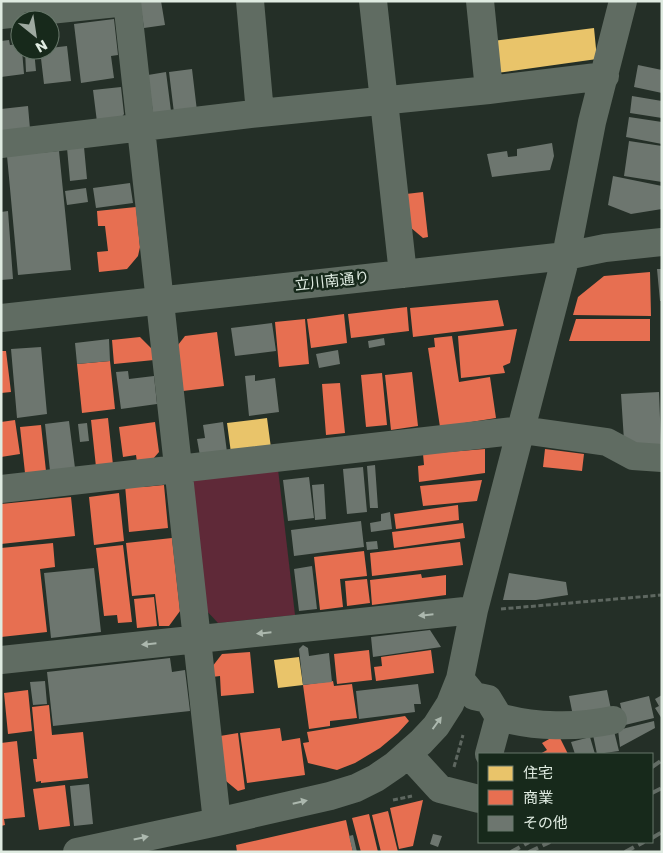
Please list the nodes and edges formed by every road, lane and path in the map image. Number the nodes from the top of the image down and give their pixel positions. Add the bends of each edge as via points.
1 (127, 1) edge
2 (250, 1) edge
3 (373, 1) edge
4 (480, 1) edge
5 (623, 1) edge
6 (1, 14) edge
7 (604, 76) junction
8 (489, 90) junction
9 (384, 101) junction
10 (260, 113) junction
11 (141, 128) junction
12 (1, 144) edge
13 (662, 242) edge
14 (566, 256) junction
15 (403, 274) junction
16 (160, 300) junction
17 (1, 318) edge
18 (522, 430) junction
19 (662, 458) edge
20 (178, 470) junction
21 (1, 489) edge
22 (662, 595) edge
23 (474, 610) junction
24 (198, 640) junction
25 (1, 660) edge
26 (460, 679) junction
27 (499, 717) junction
28 (613, 720) dead end
29 (489, 753) edge
30 (408, 754) junction
31 (478, 797) edge
32 (217, 822) junction
33 (77, 852) edge

1 - 6 street
1 - 11 street
2 - 10 street
3 - 9 street
4 - 8 street
5 - 7 street
7 - 8 street
7 - 14 street
8 - 9 street
9 - 10 street
9 - 15 street
10 - 11 street
11 - 12 street
11 - 16 street
13 - 14 street, 立川南通り
14 - 15 street, 立川南通り
14 - 18 street
15 - 16 street, 立川南通り
16 - 17 street, 立川南通り
16 - 20 street
18 - 19 street via 607,442 633,456
18 - 20 street
18 - 23 street
20 - 21 street
20 - 24 street
22 - 23 path
23 -> 24 street
23 - 26 street
24 -> 25 street
24 - 32 street
26 - 27 street via 474,696 488,699
30 -> 26 street via 436,726
27 - 28 street via 565,726
27 - 29 street
30 - 31 street via 440,789
32 -> 30 street via 356,788 376,778
33 -> 32 street

